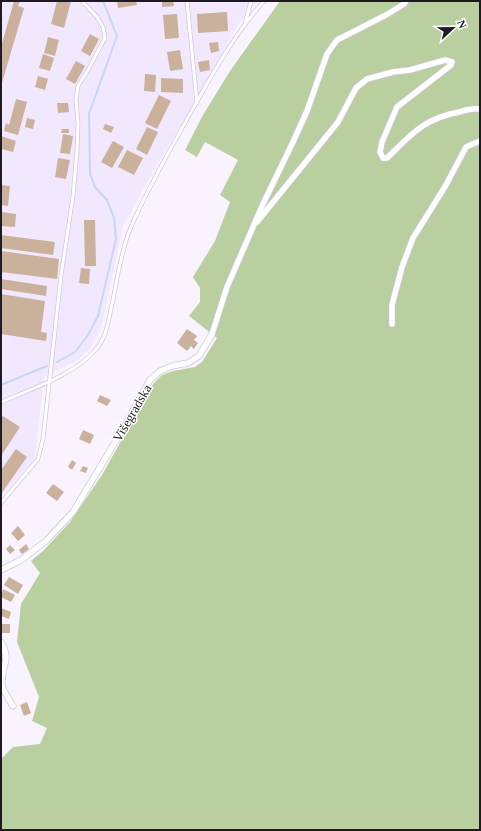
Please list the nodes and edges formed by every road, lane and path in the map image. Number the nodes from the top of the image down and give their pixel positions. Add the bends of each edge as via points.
1 (82, 1) edge
2 (187, 1) edge
3 (251, 1) edge
4 (264, 1) edge
5 (406, 1) edge
6 (244, 26) junction
7 (197, 103) junction
8 (480, 108) edge
9 (480, 141) edge
10 (253, 227) junction
11 (392, 324) dead end
12 (49, 381) junction
13 (1, 402) edge
14 (1, 503) edge
15 (1, 570) edge
16 (1, 642) edge
17 (13, 706) dead end

1 - 12 lane via 97,17 105,38 78,86 73,196
2 - 7 lane
3 - 6 lane
4 - 6 lane
5 - 10 street via 386,15 337,40 327,54 304,117
6 - 7 lane
7 - 12 lane via 154,180 129,232 107,327 99,347 88,358
8 - 10 street via 435,118 418,128 387,158 383,158 380,152 382,142 396,107 452,62 445,60 367,79 356,88 338,122
9 - 11 street via 466,147 413,238 392,305
10 - 15 street, Višegradska via 226,287 212,334 200,356 188,363 160,371 150,380 73,512 46,541 21,560
12 - 13 lane
12 - 14 lane via 43,439 38,459
16 - 17 street via 7,658 3,688

